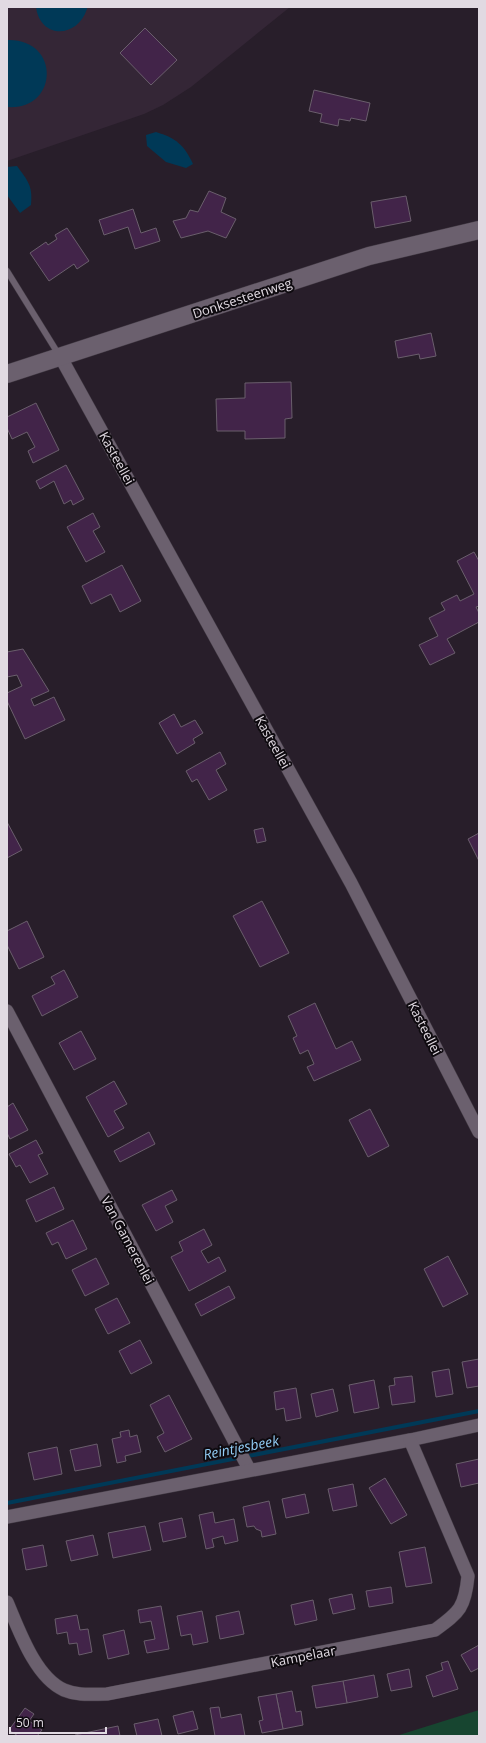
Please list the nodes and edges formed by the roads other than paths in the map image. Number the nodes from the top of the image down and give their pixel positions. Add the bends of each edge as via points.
1 (479, 230) edge
2 (7, 271) edge
3 (60, 356) junction
4 (7, 374) edge
5 (7, 1011) edge
6 (479, 1132) edge
7 (479, 1425) edge
8 (410, 1440) junction
9 (248, 1470) junction
10 (7, 1516) edge
11 (7, 1602) edge

1 - 3 street, Donksesteenweg via 369,256
2 - 3 lane
3 - 4 street, Donksesteenweg
3 - 6 street, Kasteellei via 351,884
5 - 9 street, Van Gamerenlei
7 - 8 street
8 - 9 street
8 - 11 street, Kampelaar via 468,1576 466,1594 457,1614 436,1630 107,1694 83,1695 63,1689 43,1673 22,1638
9 - 10 street

